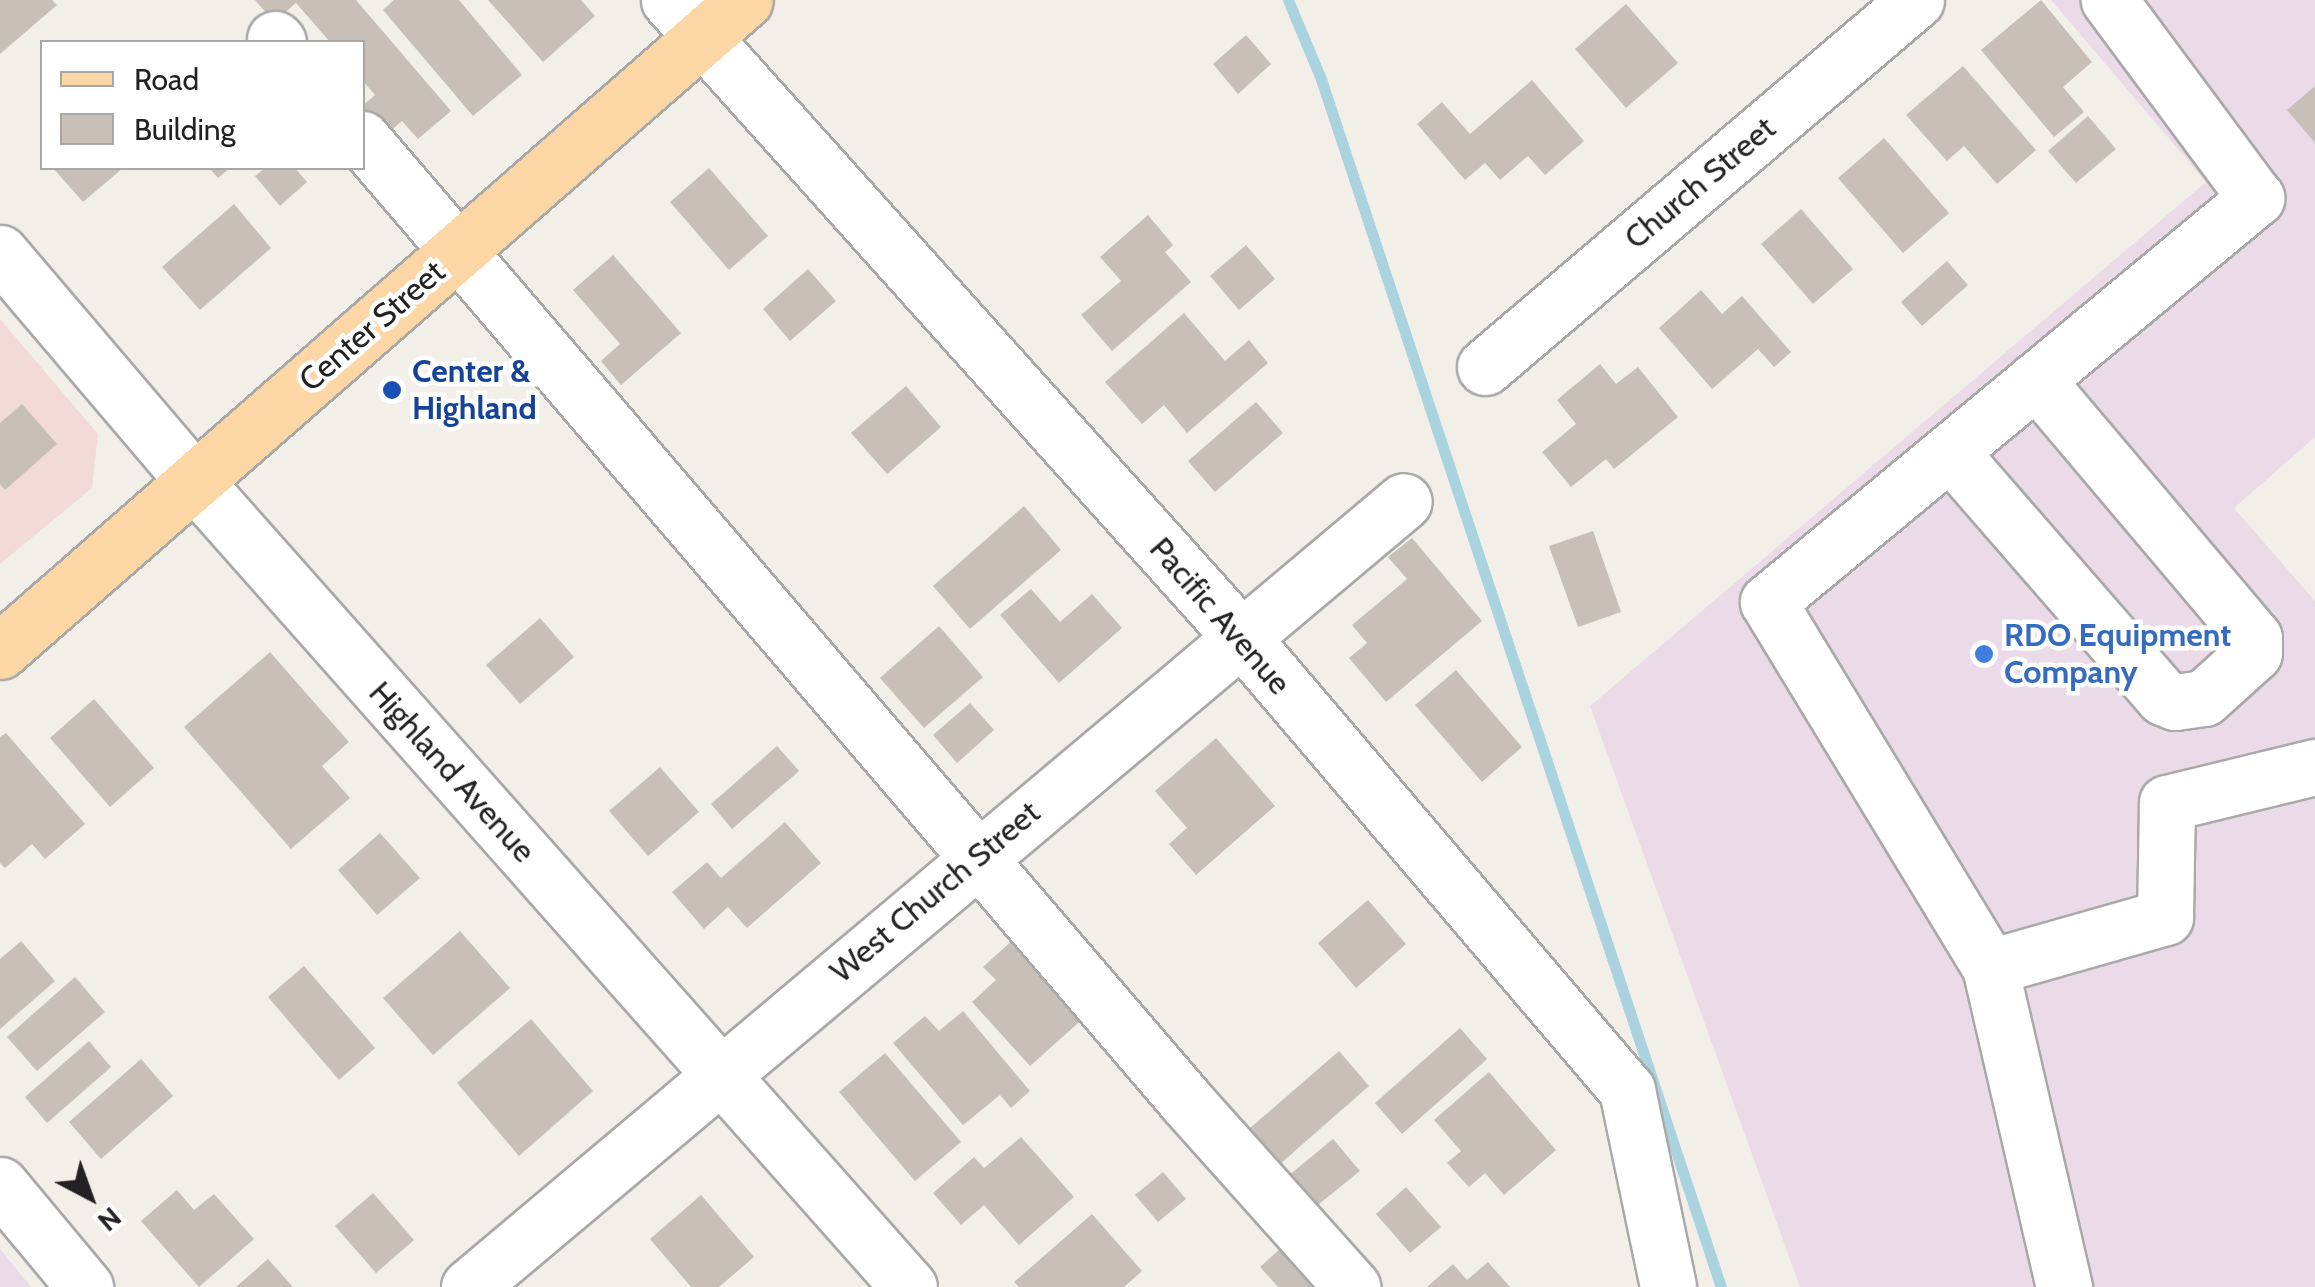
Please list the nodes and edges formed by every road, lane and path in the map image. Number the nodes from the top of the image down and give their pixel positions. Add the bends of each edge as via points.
1 (745, 0) edge
2 (1916, 0) edge
3 (2109, 0) edge
4 (685, 19) edge
5 (365, 142) edge
6 (459, 250) junction
7 (0, 253) edge
8 (1485, 367) dead end
9 (2036, 380) junction
10 (1950, 452) junction
11 (194, 482) junction
12 (1404, 501) dead end
13 (1241, 637) junction
14 (0, 651) edge
15 (2315, 767) edge
16 (977, 856) junction
17 (1990, 967) junction
18 (721, 1074) junction
19 (0, 1185) edge
20 (489, 1281) edge
21 (85, 1287) edge
22 (910, 1287) edge
23 (1352, 1287) edge
24 (1668, 1287) edge
25 (2064, 1287) edge

1 - 4 main road, Center Street
2 - 8 street, Church Street
3 - 9 street via 2256,198
4 - 6 main road, Center Street
4 - 13 street, Pacific Avenue
5 - 6 street
6 - 11 main road, Center Street
6 - 16 street
7 - 11 street, Highland Avenue
9 - 10 street
9 - 10 street via 2254,638 2254,653 2204,698 2162,697
10 - 17 street via 1768,602
11 - 14 main road, Center Street
11 - 18 street, Highland Avenue
12 - 13 street, West Church Street
13 - 16 street, West Church Street
13 - 24 street, Pacific Avenue via 1627,1090
15 - 17 street via 2167,804 2165,917
16 - 18 street, West Church Street
16 - 23 street
17 - 25 street
18 - 20 street, West Church Street
18 - 22 street, Highland Avenue
19 - 21 street

